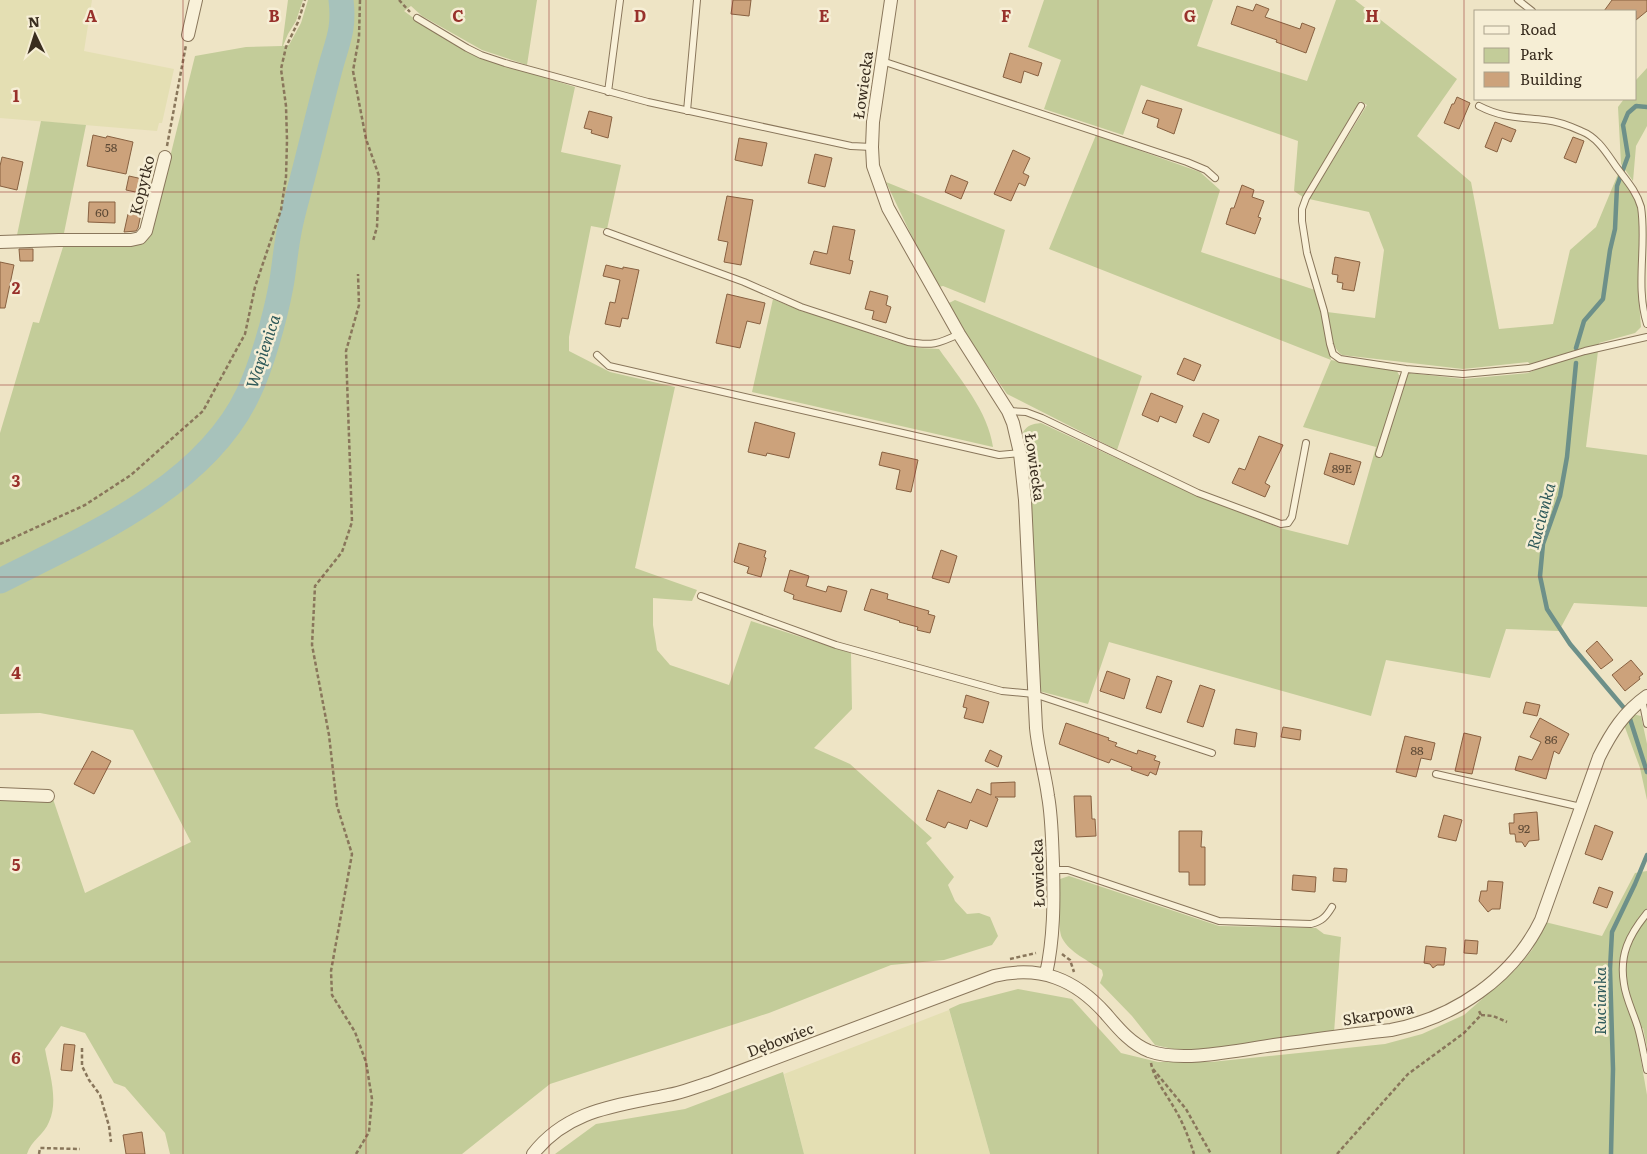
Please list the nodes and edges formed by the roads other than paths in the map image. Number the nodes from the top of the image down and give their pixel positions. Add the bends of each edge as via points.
1 (196, 0) edge
2 (620, 0) edge
3 (697, 0) edge
4 (891, 0) edge
5 (1518, 0) edge
6 (1531, 10) edge
7 (417, 18) road end
8 (188, 34) road end
9 (882, 61) junction
10 (608, 92) junction
11 (1361, 106) dead end
12 (1479, 106) dead end
13 (687, 111) junction
14 (872, 147) junction
15 (165, 157) road end
16 (1215, 178) dead end
17 (607, 232) dead end
18 (0, 242) edge
19 (1647, 324) edge
20 (959, 334) junction
21 (1647, 337) edge
22 (596, 355) dead end
23 (1406, 369) junction
24 (1008, 411) junction
25 (1306, 443) dead end
26 (1020, 453) junction
27 (1379, 454) dead end
28 (701, 596) dead end
29 (1034, 694) junction
30 (1645, 698) edge
31 (1647, 724) edge
32 (1212, 753) dead end
33 (1436, 774) dead end
34 (0, 794) edge
35 (48, 796) dead end
36 (1581, 807) junction
37 (1053, 870) junction
38 (1332, 907) dead end
39 (1647, 913) edge
40 (1046, 974) junction
41 (1647, 1070) edge
42 (533, 1154) edge

1 - 8 street
2 - 10 lane
3 - 13 lane
4 - 9 street, Łowiecka
5 - 6 lane
7 - 10 lane via 481,55
9 - 14 street, Łowiecka
9 - 16 lane via 1187,162
10 - 13 lane
11 - 23 lane via 1306,198 1302,209 1303,237 1333,354 1340,358
12 - 19 lane via 1507,117 1546,120 1583,131 1601,144 1635,191 1644,218 1643,302
13 - 14 lane via 851,146
14 - 20 street, Łowiecka via 873,166 888,208
15 - 18 street, Kopytko via 146,231 140,238
17 - 20 lane via 744,282 802,307 908,342 941,343
20 - 24 street, Łowiecka
21 - 23 lane via 1529,368 1463,374
22 - 26 lane via 609,366 1000,455
23 - 27 lane
24 - 25 lane via 1026,412 1042,418 1198,493 1281,524 1288,523 1292,517
24 - 26 street, Łowiecka
26 - 29 street, Łowiecka
28 - 29 lane via 836,644 1002,690
29 - 32 lane
29 - 37 street, Łowiecka via 1037,747 1050,807
30 - 31 lane
30 - 36 street, Skarpowa via 1620,720 1611,734
33 - 36 lane
34 - 35 street
36 - 40 street, Skarpowa via 1541,920 1523,952 1472,997 1437,1017 1413,1026 1211,1054 1166,1054 1149,1051 1124,1034 1087,995 1068,982
37 - 38 lane via 1068,870 1219,921 1311,924 1326,917
37 - 40 street, Łowiecka via 1054,926
39 - 41 lane via 1634,928 1623,964 1624,985
40 - 42 street, Dębowiec via 1016,971 994,976 709,1083 671,1095 592,1112 560,1128

